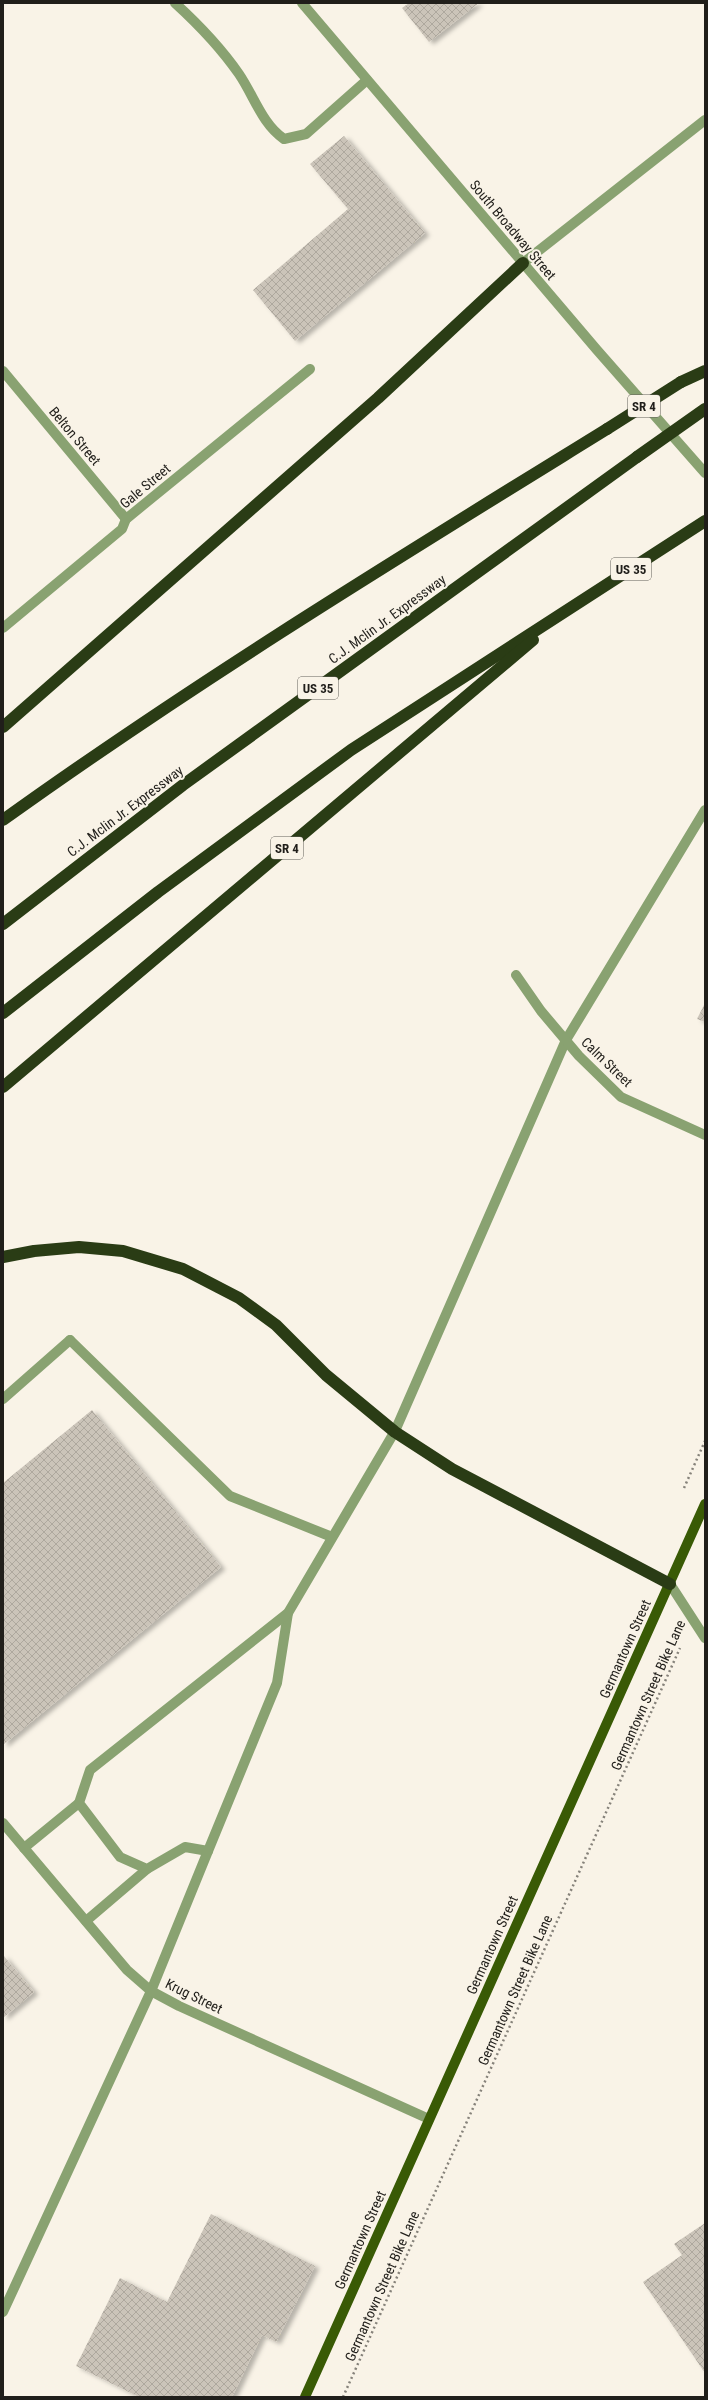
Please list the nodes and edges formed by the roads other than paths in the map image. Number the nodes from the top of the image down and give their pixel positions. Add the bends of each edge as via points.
1 (175, 3) edge
2 (302, 3) edge
3 (367, 80) junction
4 (705, 120) edge
5 (523, 264) junction
6 (310, 368) dead end
7 (3, 371) edge
8 (705, 371) edge
9 (705, 408) edge
10 (705, 473) edge
11 (126, 520) junction
12 (705, 521) edge
13 (570, 608) junction
14 (3, 628) edge
15 (3, 727) edge
16 (705, 810) edge
17 (3, 820) edge
18 (3, 924) edge
19 (516, 975) dead end
20 (3, 1013) edge
21 (566, 1040) junction
22 (3, 1087) edge
23 (705, 1135) edge
24 (3, 1257) edge
25 (3, 1399) edge
26 (395, 1431) junction
27 (705, 1504) edge
28 (332, 1537) junction
29 (670, 1584) junction
30 (288, 1613) junction
31 (705, 1638) edge
32 (79, 1803) junction
33 (3, 1823) edge
34 (24, 1848) junction
35 (208, 1851) junction
36 (147, 1869) junction
37 (86, 1921) junction
38 (151, 1991) junction
39 (429, 2119) junction
40 (3, 2312) edge
41 (305, 2397) edge

1 - 3 street via 239,74 272,131 284,139 306,134
2 - 3 street, South Broadway Street
3 - 5 street, South Broadway Street
4 - 5 street
5 - 10 street, South Broadway Street
5 - 15 highway via 372,403
6 - 11 street, Gale Street
7 - 11 street, Belton Street
8 - 17 highway, SR 4, bridge via 681,382 332,598
9 - 18 highway, C.J. Mclin Jr. Expressway / US 35, bridge via 183,785
11 - 14 street, Gale Street via 122,529
12 - 13 highway, US 35
13 - 20 highway, US 35 via 351,750 158,892
13 - 22 highway, SR 4
16 - 21 street
19 - 21 street, Calm Street
21 - 23 street, Calm Street via 621,1097
21 - 26 street
24 - 26 highway via 79,1247 123,1251 183,1269 238,1298 276,1325 326,1375
25 - 28 street via 70,1340 230,1496
26 - 28 street
26 - 29 highway via 452,1469
27 - 29 main road, Germantown Street
28 - 30 street
29 - 31 street
29 - 39 main road, Germantown Street
30 - 32 street via 90,1770
30 - 35 street via 277,1683
32 - 34 street
32 - 36 street via 120,1857
33 - 34 street, Krug Street
34 - 37 street, Krug Street
35 - 36 street via 185,1846
35 - 38 street
36 - 37 street
37 - 38 street, Krug Street via 127,1970
38 - 39 street, Krug Street
38 - 40 street
39 - 41 main road, Germantown Street

